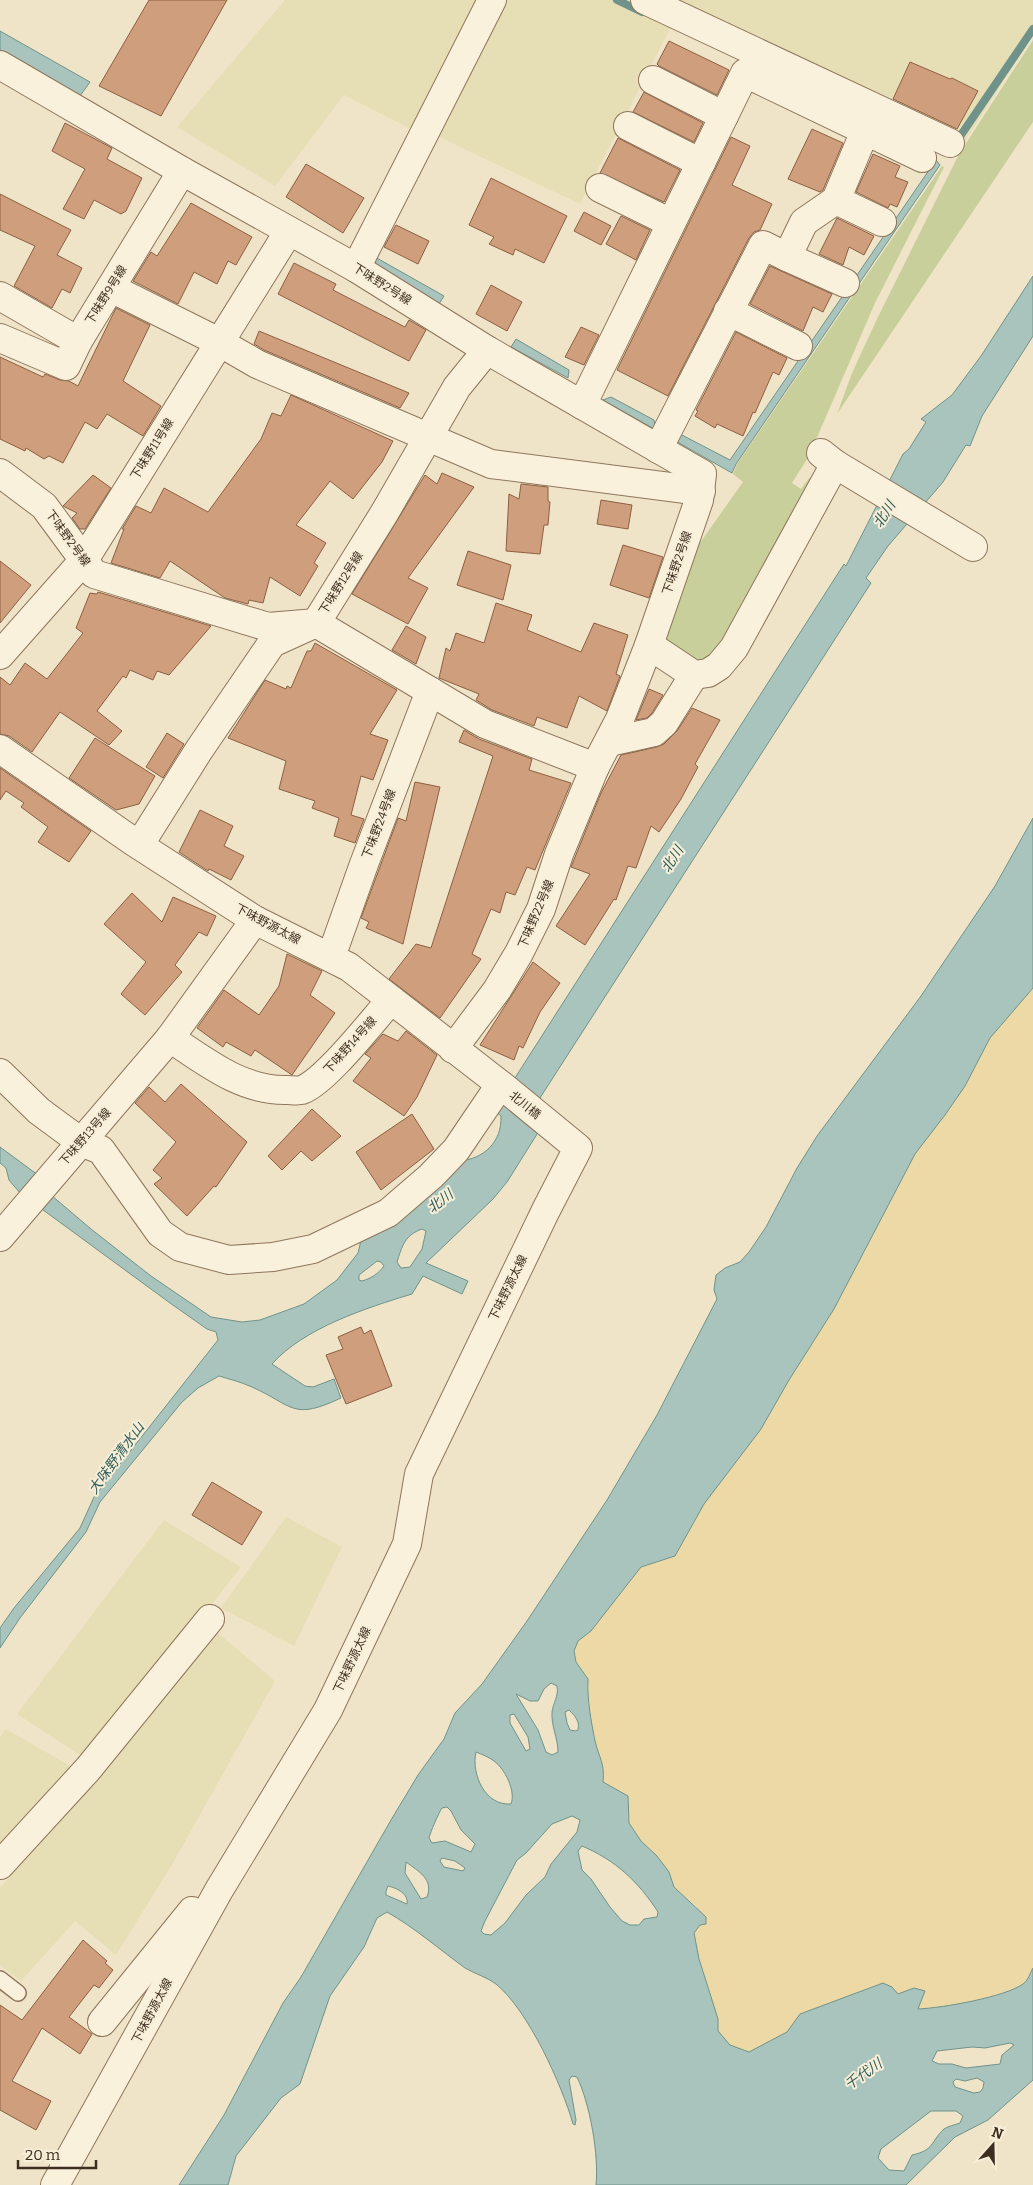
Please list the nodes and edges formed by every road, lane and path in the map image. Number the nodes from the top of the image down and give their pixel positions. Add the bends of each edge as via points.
1 (492, 0) edge
2 (645, 0) edge
3 (0, 65) edge
4 (653, 80) dead end
5 (724, 116) junction
6 (628, 126) dead end
7 (865, 131) junction
8 (950, 143) dead end
9 (922, 158) dead end
10 (701, 163) junction
11 (182, 171) junction
12 (600, 188) dead end
13 (836, 200) junction
14 (882, 222) dead end
15 (671, 223) junction
16 (289, 231) junction
17 (788, 257) junction
18 (356, 268) junction
19 (844, 284) dead end
20 (111, 288) junction
21 (3, 304) edge
22 (728, 311) junction
23 (0, 338) edge
24 (78, 341) junction
25 (219, 342) junction
26 (798, 346) dead end
27 (487, 350) junction
28 (582, 405) junction
29 (428, 437) junction
30 (658, 449) junction
31 (6, 485) edge
32 (701, 491) junction
33 (973, 548) dead end
34 (84, 560) junction
35 (316, 623) junction
36 (649, 645) junction
37 (0, 655) edge
38 (694, 675) junction
39 (430, 691) junction
40 (608, 742) junction
41 (0, 749) edge
42 (595, 767) junction
43 (140, 844) junction
44 (256, 920) junction
45 (331, 957) junction
46 (391, 1000) junction
47 (170, 1038) junction
48 (453, 1049) junction
49 (0, 1073) edge
50 (503, 1087) junction
51 (546, 1121) joint
52 (82, 1142) junction
53 (0, 1237) edge
54 (210, 1619) dead end
55 (0, 1865) edge
56 (213, 1900) junction
57 (0, 1979) edge
58 (18, 1993) dead end
59 (102, 2022) dead end
60 (55, 2185) edge

1 - 18 street
2 - 8 street
3 - 11 street, 下味野2号線
4 - 5 street
5 - 7 street via 745,73
5 - 10 street
6 - 10 street
7 - 9 street
7 - 13 street
10 - 15 street
11 - 16 street, 下味野2号線
11 - 20 street, 下味野9号線
12 - 15 street
13 - 14 street
13 - 17 street via 804,222
15 - 28 street
16 - 18 street, 下味野2号線
16 - 25 street, 下味野11号線
17 - 19 street
17 - 22 street via 762,245
18 - 27 street, 下味野2号線
20 - 24 street, 下味野9号線
20 - 25 street
21 - 24 street
22 - 26 street
22 - 30 street
23 - 24 street, 下味野9号線 via 66,366
25 - 29 street via 257,364
25 - 34 street, 下味野11号線
27 - 28 street, 下味野2号線
27 - 29 street, 下味野12号線 via 457,387
28 - 30 street, 下味野2号線
29 - 32 street via 491,464
29 - 35 street, 下味野12号線
30 - 32 street, 下味野2号線 via 702,474
31 - 34 street, 下味野2号線 via 44,506
32 - 36 street, 下味野2号線
33 - 38 street via 828,458 734,648 720,666 708,673
34 - 35 street, 下味野2号線 via 94,574 268,628
34 - 37 street, 下味野11号線
35 - 39 street
35 - 43 street, 下味野12号線 via 272,643
36 - 38 street
36 - 40 street, 下味野2号線
38 - 40 street via 664,723 654,732
39 - 42 street via 485,724
39 - 45 street, 下味野24号線
40 - 42 street, 下味野2号線
41 - 43 street, 下味野源太線
42 - 48 street, 下味野22号線 via 540,909 519,953
43 - 44 street, 下味野源太線
44 - 45 street, 下味野源太線
44 - 47 street, 下味野13号線
45 - 46 street, 下味野源太線
46 - 47 street, 下味野14号線 via 322,1076 302,1090 272,1090 248,1085
46 - 48 street, 下味野源太線
47 - 52 street, 下味野13号線
48 - 50 street, 下味野源太線
49 - 52 street via 39,1111
50 - 51 street, 北川橋
50 - 52 street via 456,1150 388,1213 313,1249 273,1257 230,1260 180,1247 160,1233 101,1150
51 - 56 street, 下味野源太線 via 578,1148 419,1474 407,1544 328,1710
52 - 53 street, 下味野13号線
54 - 55 street via 88,1769
56 - 59 street via 192,1911
56 - 60 street, 下味野源太線
57 - 58 lane

